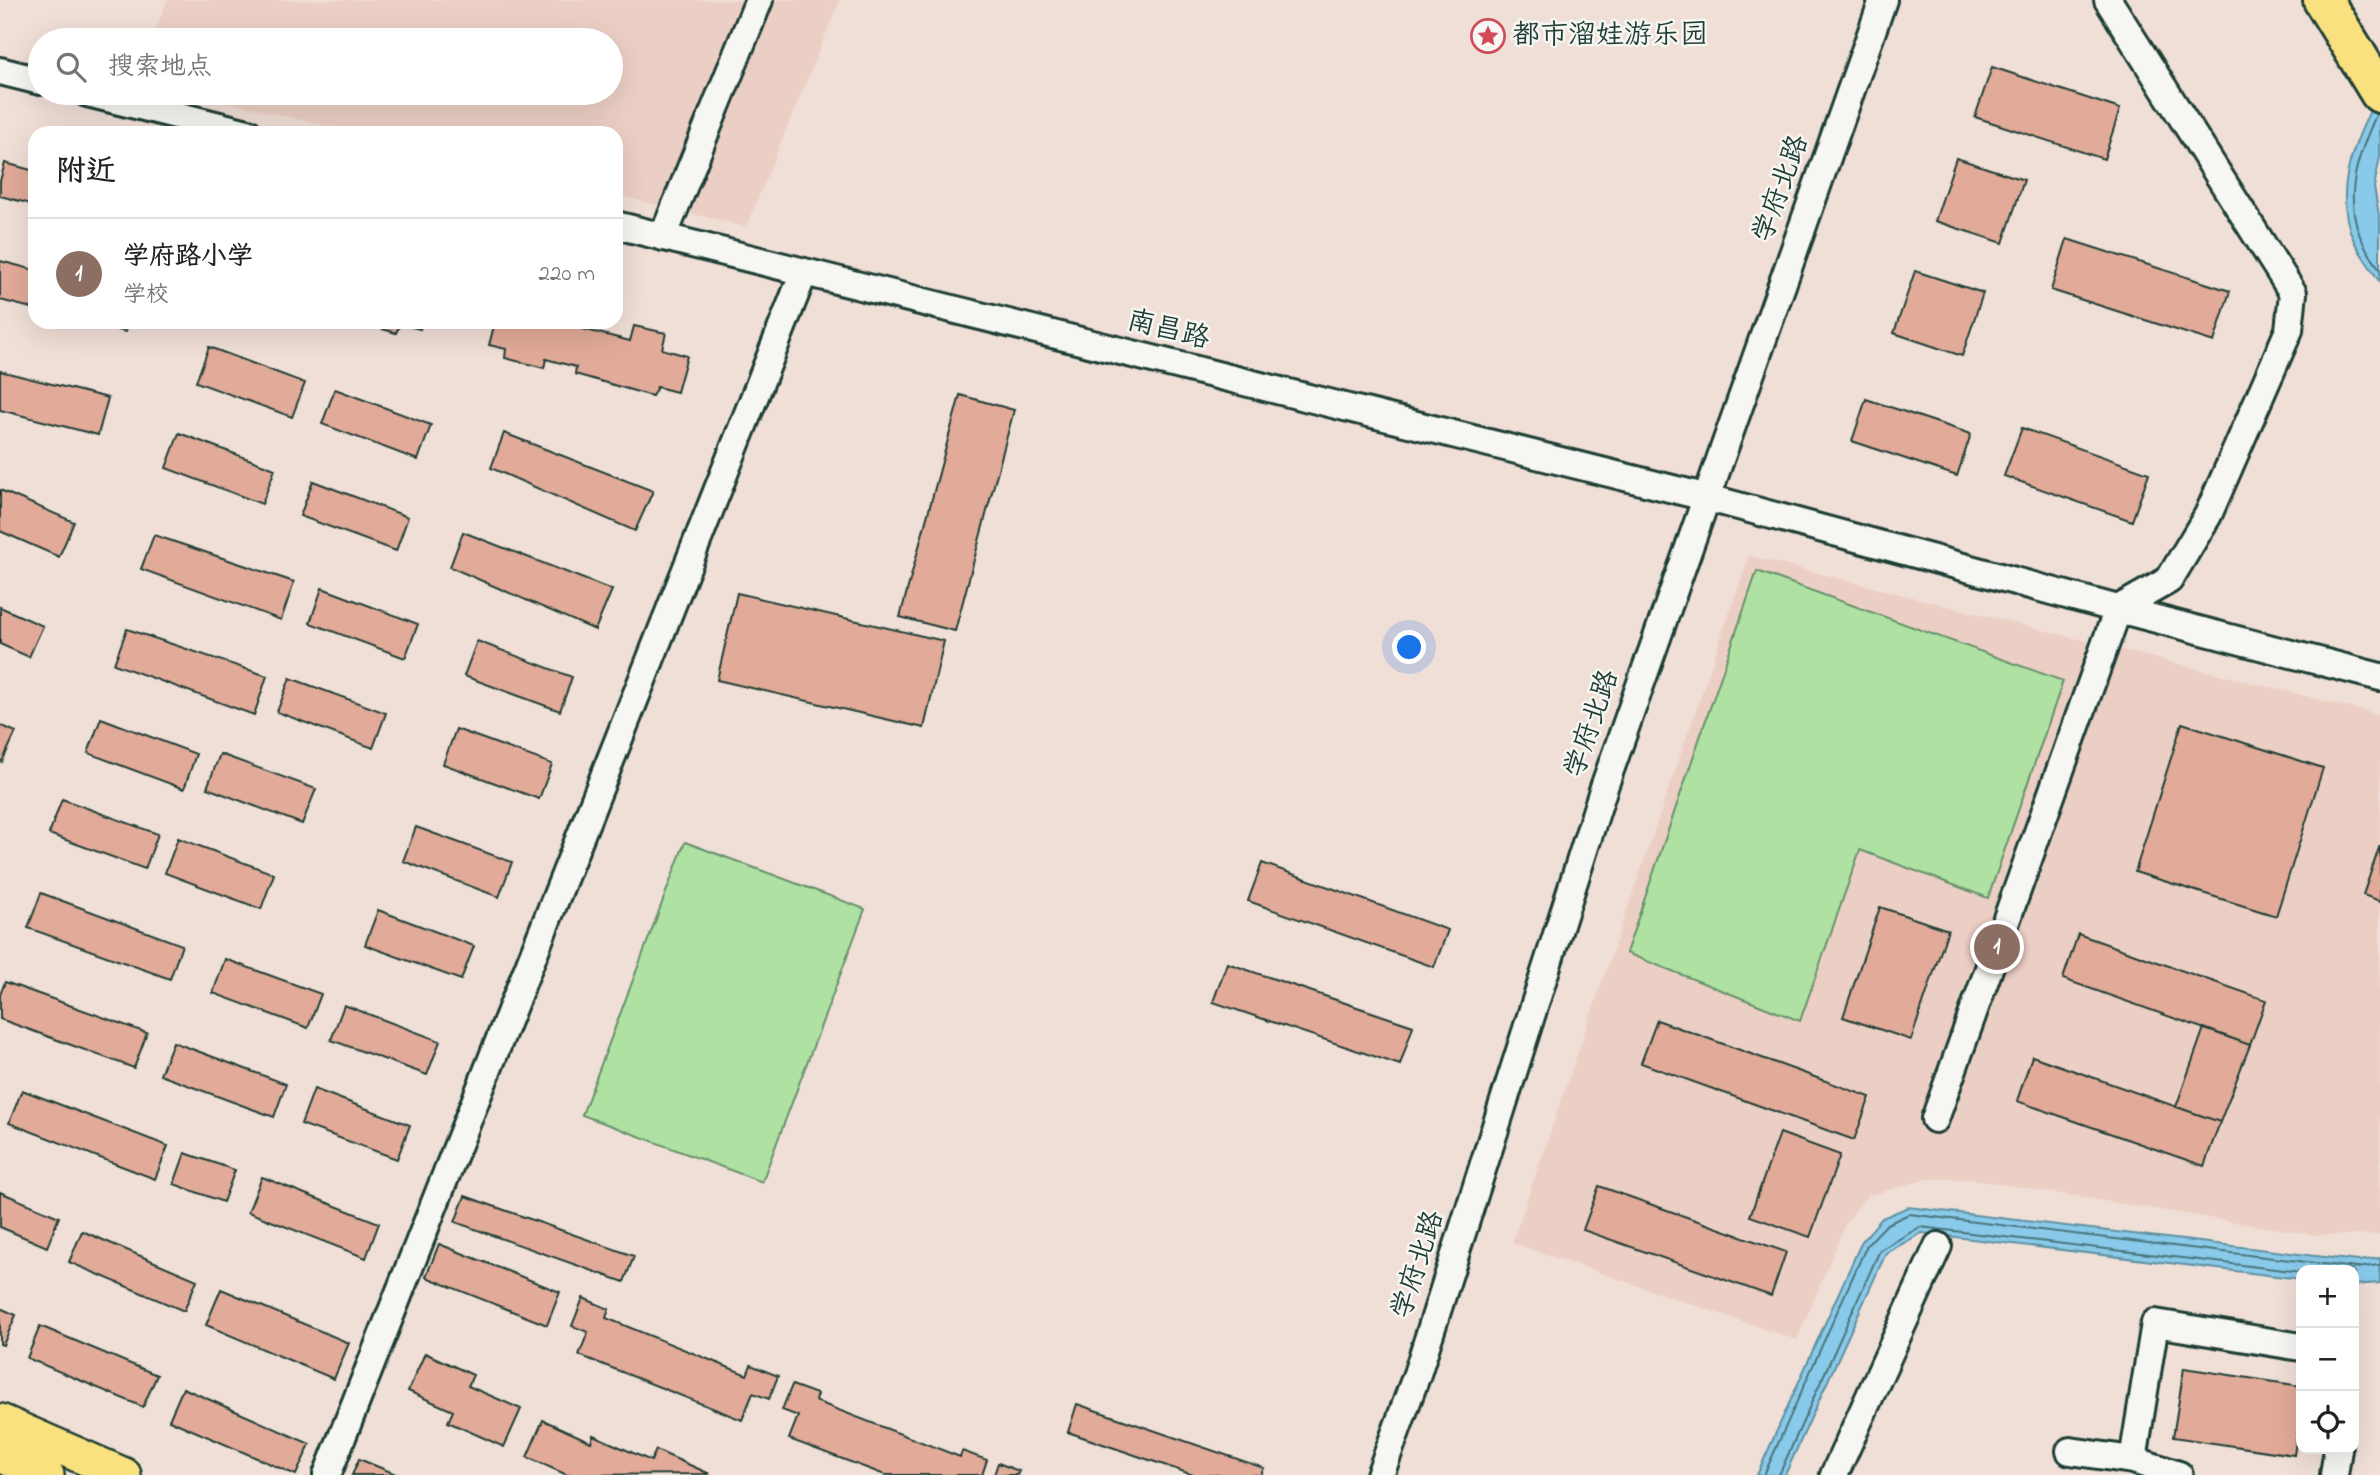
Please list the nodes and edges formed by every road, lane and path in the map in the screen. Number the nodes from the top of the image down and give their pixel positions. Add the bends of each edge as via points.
1 (759, 0) edge
2 (1883, 0) edge
3 (2108, 0) edge
4 (2323, 0) edge
5 (2353, 49) junction
6 (0, 71) edge
7 (28, 78) edge
8 (2380, 93) edge
9 (135, 105) edge
10 (2380, 111) edge
11 (220, 126) edge
12 (623, 227) edge
13 (663, 237) junction
14 (804, 272) junction
15 (1705, 497) junction
16 (2118, 609) junction
17 (2380, 677) edge
18 (1935, 1119) dead end
19 (1938, 1246) dead end
20 (2296, 1346) edge
21 (0, 1421) edge
22 (2070, 1451) dead end
23 (2336, 1454) edge
24 (0, 1455) edge
25 (2133, 1460) junction
26 (47, 1475) edge
27 (124, 1475) edge
28 (327, 1475) edge
29 (1380, 1475) edge
30 (1834, 1475) edge
31 (2179, 1475) edge
32 (2334, 1475) edge

1 - 13 street
2 - 15 street, 学府北路
3 - 16 street via 2294,293 2288,330 2208,514 2169,580
4 - 5 highway
5 - 8 highway
5 - 10 street
6 - 7 street
9 - 11 street
12 - 13 street, 南昌路
13 - 14 street, 南昌路
14 - 15 street, 南昌路
14 - 28 street
15 - 16 street, 南昌路
15 - 29 street, 学府北路 via 1603,790 1417,1374
16 - 17 street, 南昌路
16 - 18 street
19 - 30 street
20 - 25 street via 2155,1323
21 - 27 main road
22 - 25 street
23 - 32 street
24 - 26 main road
25 - 31 street

